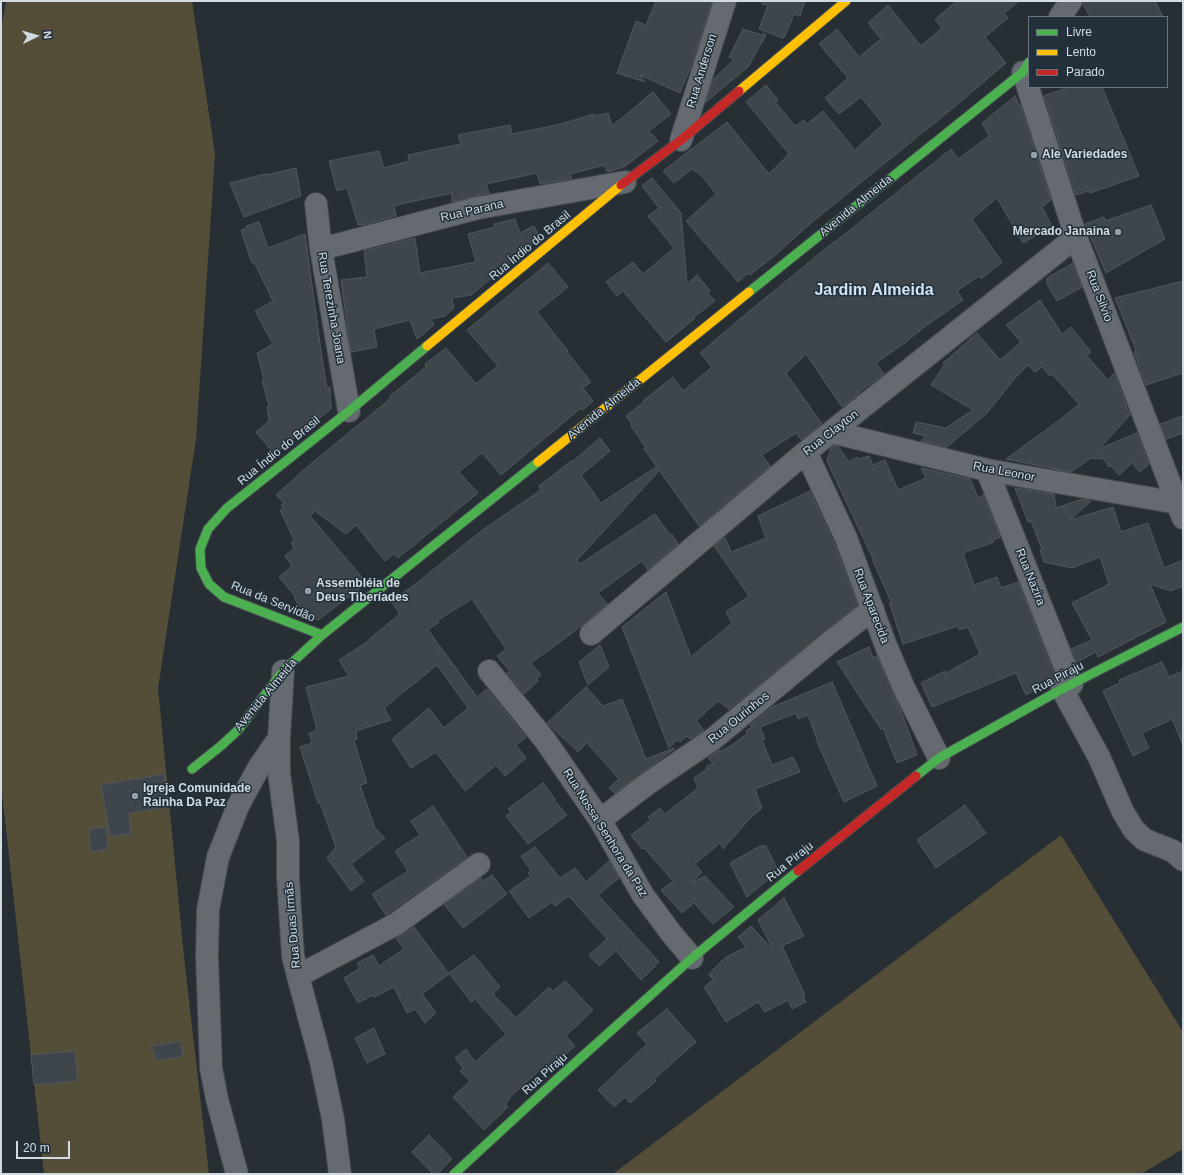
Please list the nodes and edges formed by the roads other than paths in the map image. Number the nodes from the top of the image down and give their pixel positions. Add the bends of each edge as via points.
1 (725, 1) edge
2 (846, 1) edge
3 (1051, 1) edge
4 (1071, 1) edge
5 (1054, 16) edge
6 (1061, 16) edge
7 (1026, 67) edge
8 (1032, 88) edge
9 (681, 140) junction
10 (625, 182) junction
11 (316, 204) dead end
12 (1076, 237) junction
13 (321, 249) junction
14 (349, 411) junction
15 (832, 432) junction
16 (806, 452) junction
17 (987, 470) junction
18 (227, 508) joint
19 (1180, 510) edge
20 (873, 610) junction
21 (1183, 627) edge
22 (591, 634) dead end
23 (322, 635) junction
24 (283, 671) junction
25 (489, 671) dead end
26 (1067, 686) junction
27 (278, 738) junction
28 (939, 758) junction
29 (192, 769) dead end
30 (600, 820) junction
31 (1183, 860) edge
32 (479, 864) dead end
33 (692, 958) junction
34 (298, 976) junction
35 (237, 1174) edge
36 (340, 1174) edge
37 (454, 1174) edge

1 - 9 street, Rua Anderson
2 - 9 street, Rua Índio do Brasil
3 - 5 street
4 - 6 street
7 - 23 street, Avenida Almeida
8 - 12 street, Rua Silvio
9 - 10 street, Rua Índio do Brasil
10 - 13 street, Rua Parana via 478,208
10 - 14 street, Rua Índio do Brasil
11 - 13 street, Rua Terezinha Joana
12 - 15 street, Rua Clayton
12 - 19 street, Rua Silvio
13 - 14 street, Rua Terezinha Joana
14 - 18 street, Rua Índio do Brasil
15 - 16 street, Rua Clayton
15 - 17 street, Rua Leonor
16 - 20 street, Rua Aparecida via 846,538
16 - 22 street, Rua Clayton
17 - 19 street, Rua Leonor
17 - 26 street, Rua Nazira
18 - 23 street, Rua da Servidão via 208,529 200,549 201,568 209,584 224,597
20 - 28 street, Rua Aparecida via 904,688
20 - 30 street, Rua Ourinhos via 713,739
21 - 26 street, Rua Piraju
23 - 24 street, Avenida Almeida
24 - 27 street, Rua Duas Irmãs
24 - 29 street, Avenida Almeida via 238,730
25 - 30 street, Rua Nossa Senhora da Paz via 545,740
26 - 28 street, Rua Piraju
26 - 31 street, Rua Nazira via 1123,812 1134,830 1145,840 1173,851
27 - 34 street, Rua Duas Irmãs via 279,773 288,841 291,935
27 - 35 street via 238,806 218,857 208,910 211,1068
28 - 33 street, Rua Piraju
30 - 33 street, Rua Nossa Senhora da Paz via 642,895
32 - 34 street via 396,924
33 - 37 street, Rua Piraju
34 - 36 street, Rua Duas Irmãs via 332,1112

